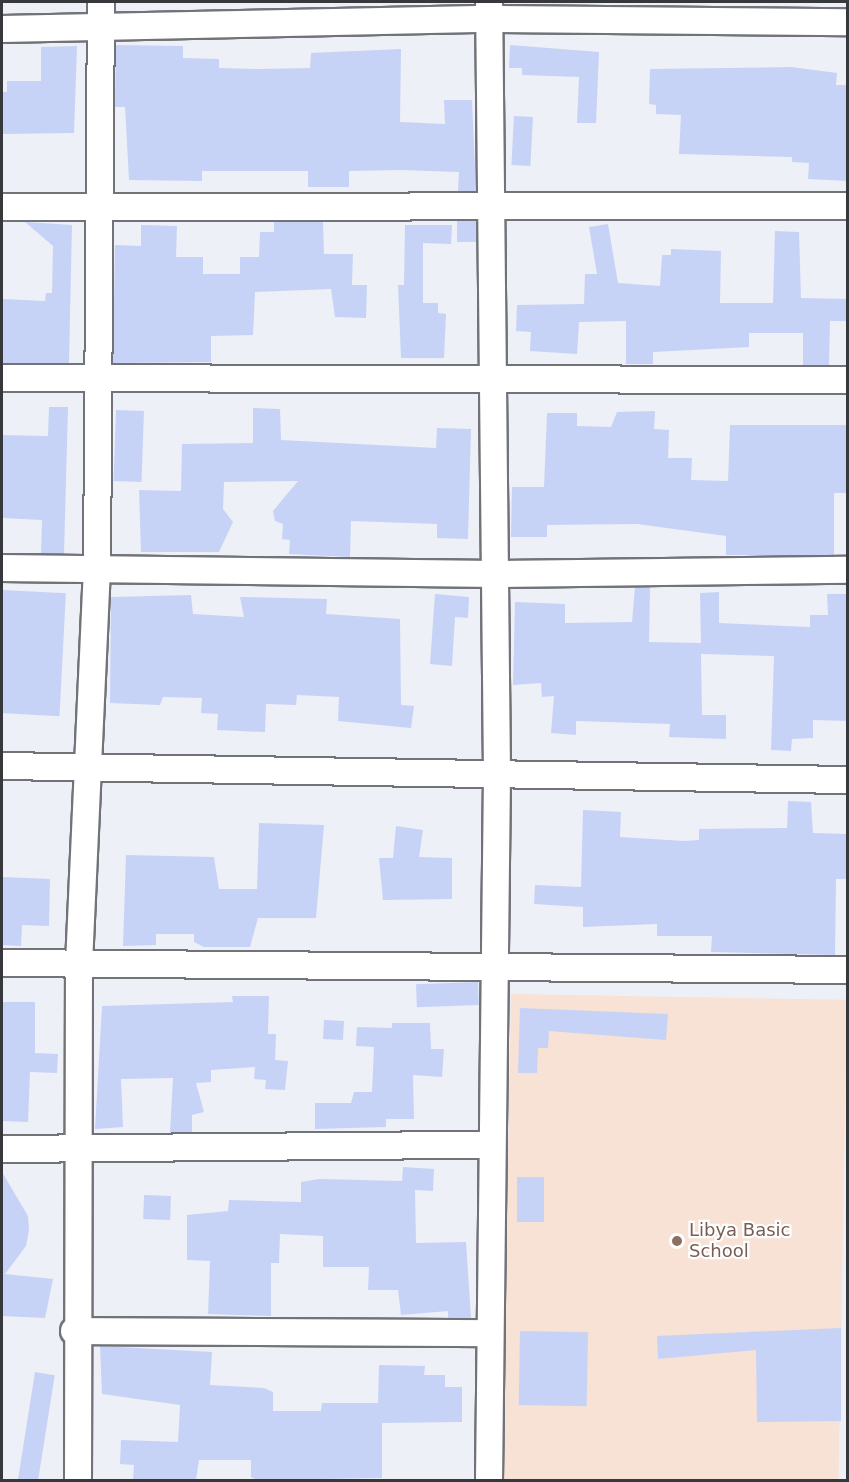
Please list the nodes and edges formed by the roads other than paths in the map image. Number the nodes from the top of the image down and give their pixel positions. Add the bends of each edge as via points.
1 (101, 2) edge
2 (489, 10) edge
3 (848, 22) edge
4 (2, 29) edge
5 (100, 29) junction
6 (848, 206) edge
7 (2, 207) edge
8 (100, 207) junction
9 (489, 207) junction
10 (2, 378) edge
11 (99, 378) junction
12 (491, 379) junction
13 (848, 380) edge
14 (2, 568) edge
15 (97, 569) junction
16 (848, 570) edge
17 (496, 574) junction
18 (2, 766) edge
19 (87, 767) junction
20 (497, 774) junction
21 (848, 780) edge
22 (2, 963) edge
23 (79, 964) junction
24 (493, 966) junction
25 (848, 970) edge
26 (492, 1145) junction
27 (80, 1147) junction
28 (2, 1149) edge
29 (74, 1331) junction
30 (490, 1334) junction
31 (78, 1480) edge
32 (489, 1480) edge

1 - 5 street
2 - 3 street
2 - 5 street
2 - 9 street
4 - 5 street
5 - 8 street
6 - 9 street
7 - 8 street
8 - 9 street
8 - 11 street
9 - 12 street
10 - 11 street
11 - 12 street
11 - 15 street
12 - 13 street
12 - 17 street
14 - 15 street
15 - 17 street
15 - 19 street
16 - 17 street
17 - 20 street
18 - 19 street
19 - 20 street
19 - 23 street
20 - 21 street
20 - 24 street
22 - 23 street
23 - 24 street
23 - 27 street
24 - 25 street
24 - 26 street
26 - 27 street
26 - 30 street
27 - 28 street
27 - 29 street
29 - 30 street
29 - 31 street
30 - 32 street

